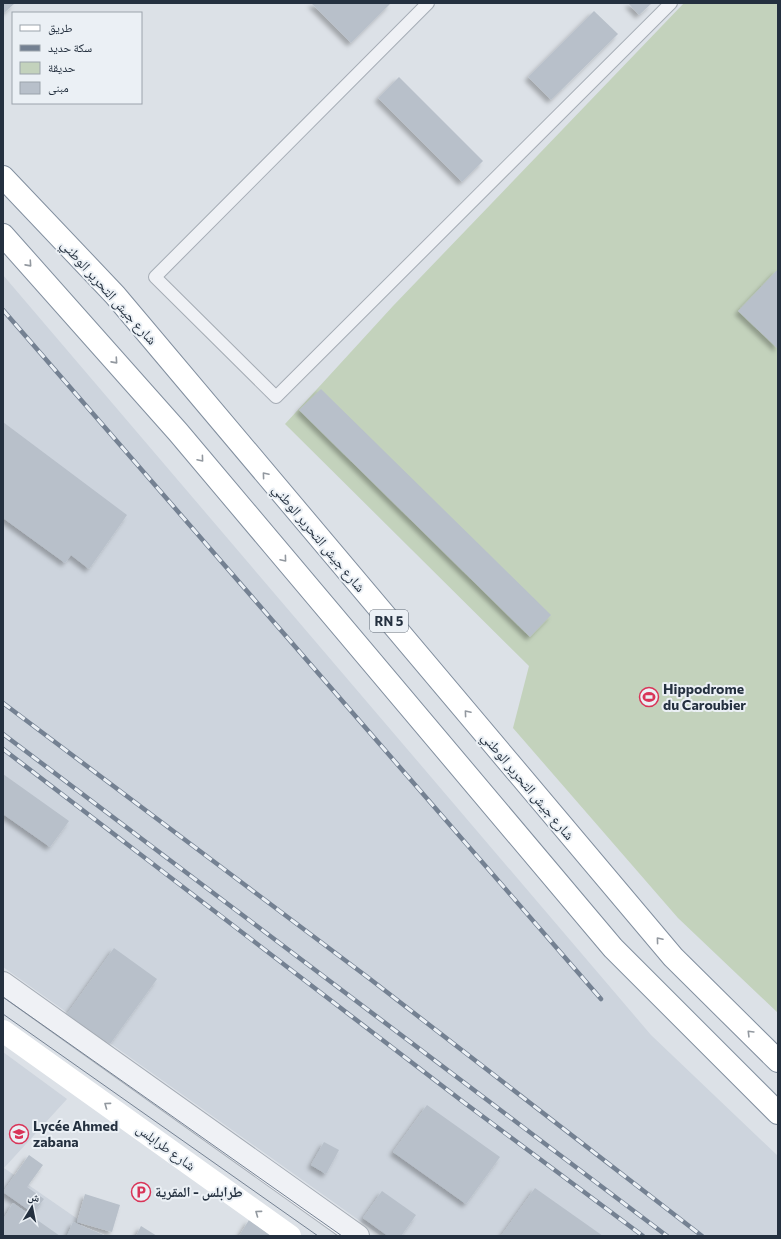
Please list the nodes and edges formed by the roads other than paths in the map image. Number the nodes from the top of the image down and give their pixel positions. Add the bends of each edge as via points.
1 (428, 3) edge
2 (671, 3) edge
3 (3, 177) edge
4 (3, 235) edge
5 (3, 983) edge
6 (3, 1031) edge
7 (778, 1061) edge
8 (778, 1113) edge
9 (290, 1236) edge
10 (358, 1236) edge

1 - 2 lane via 155,277 276,397
7 -> 3 main road, شارع جيش التحرير الوطني / RN 5 via 674,957 115,295
4 -> 8 main road, RN 5 via 178,432 612,948
5 - 10 street
9 -> 6 main road, شارع طرابلس

